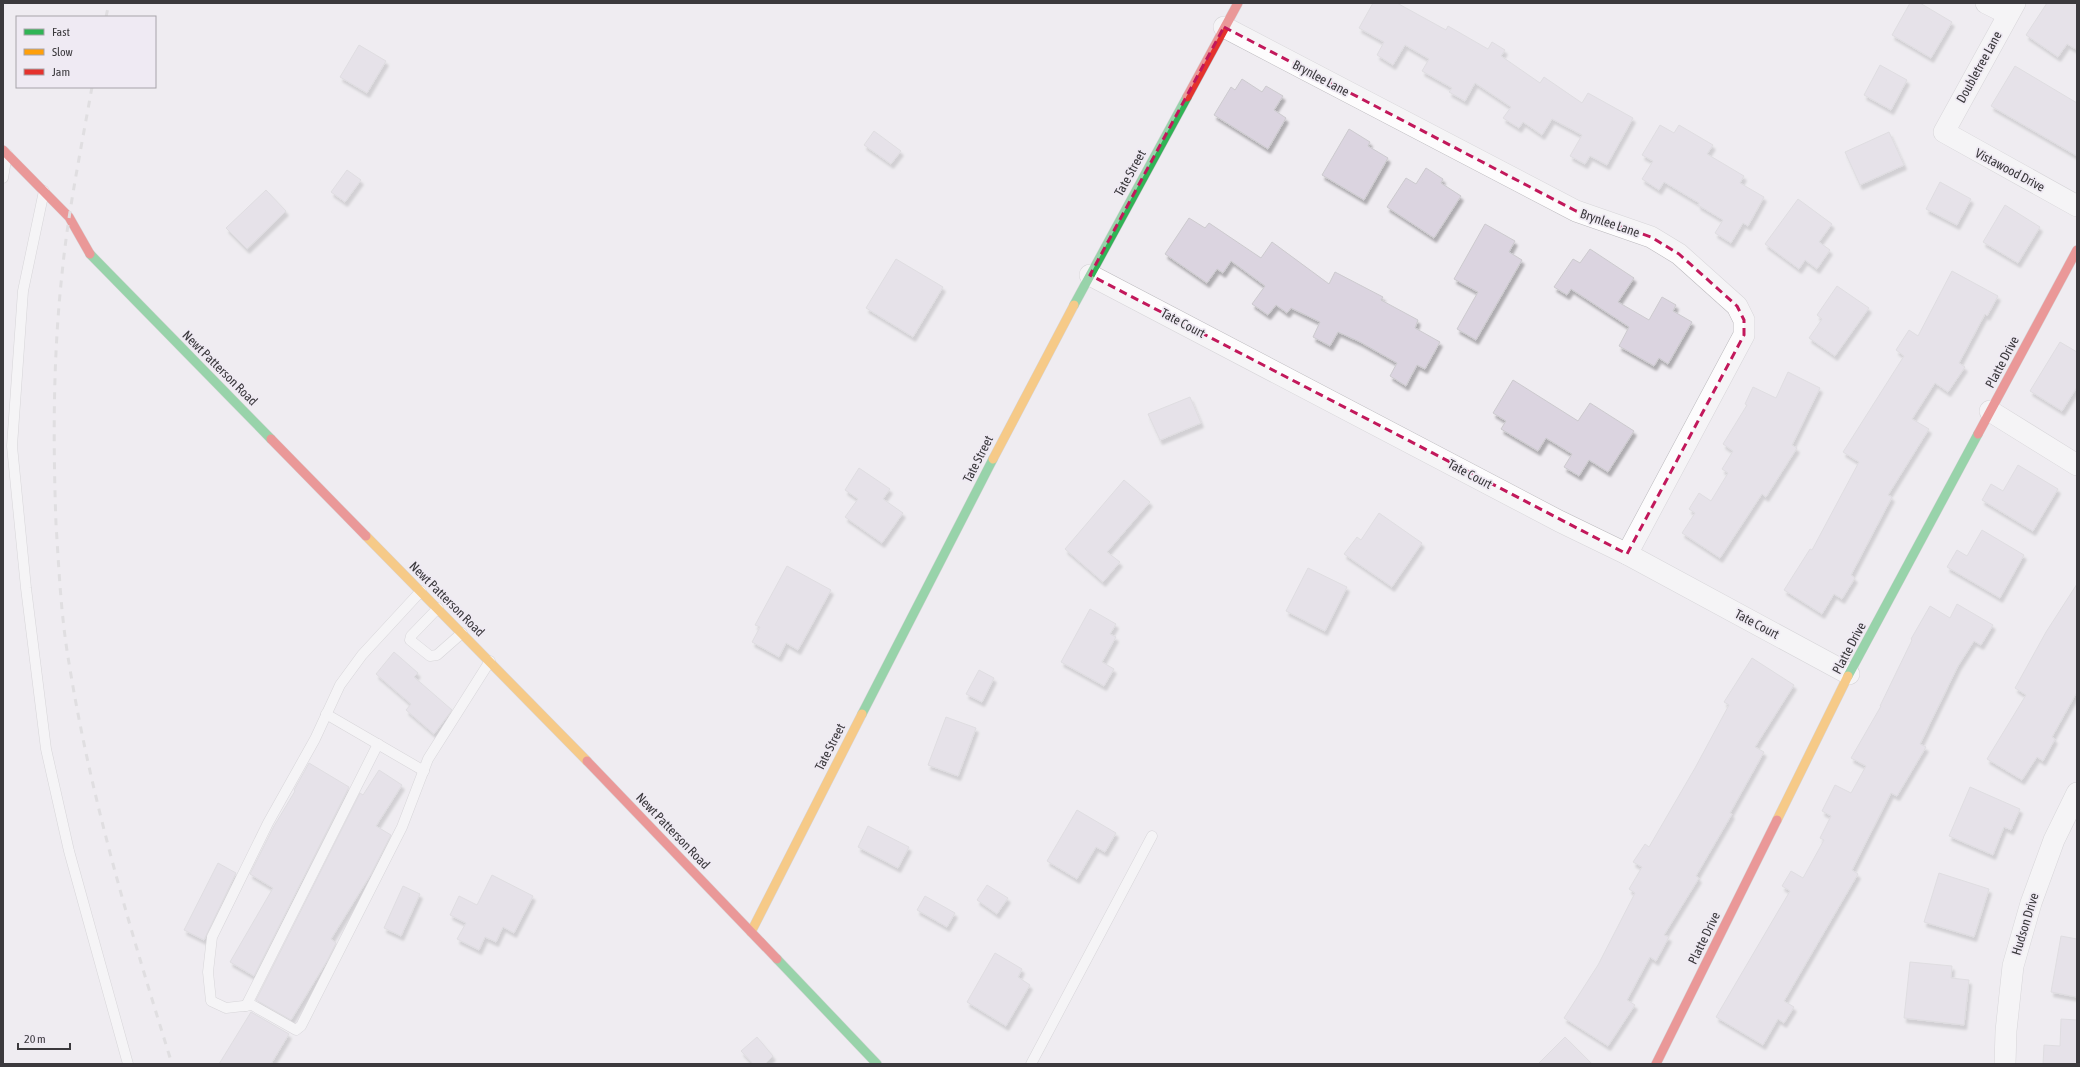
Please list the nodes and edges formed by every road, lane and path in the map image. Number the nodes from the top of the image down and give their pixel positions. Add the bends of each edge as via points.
1 (1238, 3) edge
2 (1986, 3) edge
3 (2011, 9) edge
4 (1224, 28) junction
5 (1944, 132) joint
6 (5, 152) edge
7 (3, 178) edge
8 (44, 191) junction
9 (2077, 206) edge
10 (2077, 250) edge
11 (1090, 275) junction
12 (1990, 411) junction
13 (2077, 465) edge
14 (1627, 554) junction
15 (421, 591) junction
16 (438, 608) junction
17 (462, 633) junction
18 (490, 661) junction
19 (1850, 674) junction
20 (326, 714) junction
21 (378, 744) junction
22 (424, 771) junction
23 (2077, 793) edge
24 (1152, 836) dead end
25 (751, 932) junction
26 (246, 1006) junction
27 (128, 1064) edge
28 (876, 1064) edge
29 (1031, 1064) edge
30 (1656, 1064) edge
31 (2005, 1064) edge

1 - 4 street, Tate Street
2 - 3 street
3 - 5 street, Doubletree Lane
4 - 11 street, Tate Street
4 - 14 street, Brynlee Lane via 1576,211 1651,237 1679,254 1737,306 1744,320 1744,335
5 - 9 street, Vistawood Drive
6 - 7 lane
6 - 8 street, Newt Patterson Road
8 - 15 street, Newt Patterson Road via 69,217 91,256
8 - 27 lane via 23,291 12,446 46,749 69,851
10 - 12 street, Platte Drive
11 - 14 street, Tate Court via 1559,521
11 - 25 street, Tate Street via 1027,392
12 - 13 street
12 - 19 street, Platte Drive
14 - 19 street, Tate Court
15 - 16 street, Newt Patterson Road
15 - 20 lane via 362,655 340,685
16 - 17 street, Newt Patterson Road
16 - 17 lane via 410,640 430,656 437,655
17 - 18 street, Newt Patterson Road
18 - 22 lane via 428,760
18 - 25 street, Newt Patterson Road
19 - 30 street, Platte Drive
20 - 21 lane
20 - 26 lane via 315,739 268,823 212,937 208,972 211,1001 226,1008
21 - 22 lane
21 - 26 lane
22 - 26 lane via 402,827 301,1026 296,1030 252,1005
23 - 31 street, Hudson Drive via 2054,840 2031,903 2013,966
24 - 29 lane
25 - 28 street, Newt Patterson Road

